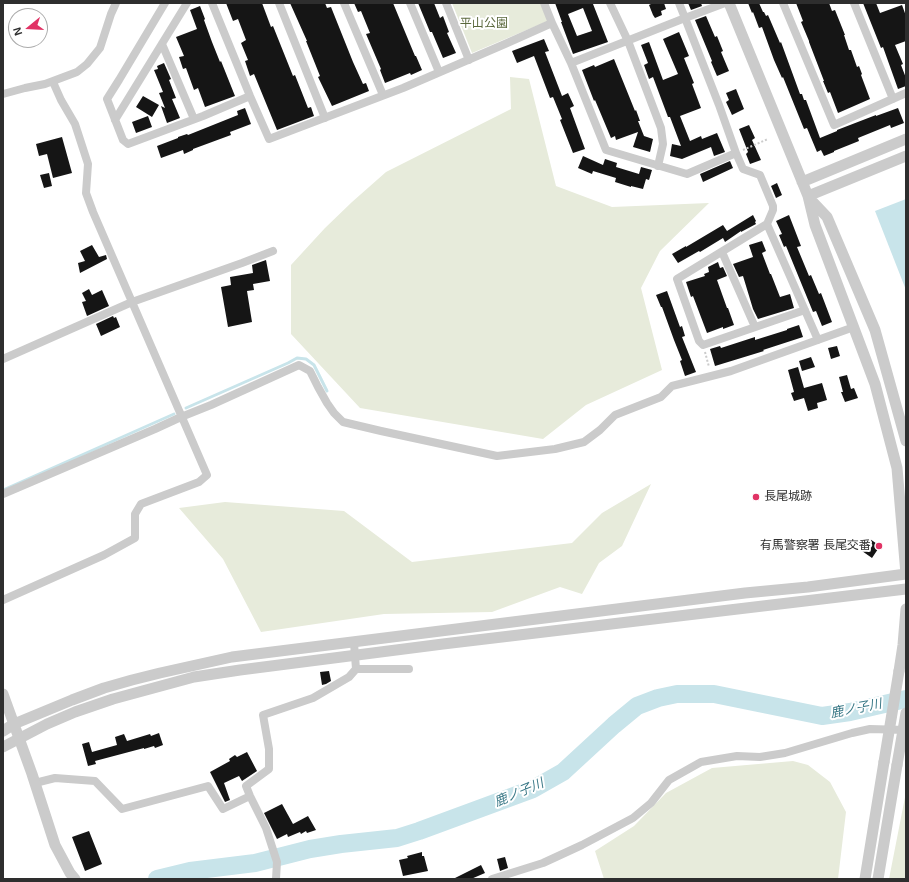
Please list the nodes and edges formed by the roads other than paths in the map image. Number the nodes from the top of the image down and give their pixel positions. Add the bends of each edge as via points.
1 (116, 3) edge
2 (165, 3) edge
3 (187, 3) edge
4 (212, 3) edge
5 (279, 3) edge
6 (344, 3) edge
7 (410, 3) edge
8 (446, 3) edge
9 (544, 3) edge
10 (610, 3) edge
11 (679, 3) edge
12 (725, 3) edge
13 (729, 3) edge
14 (783, 3) edge
15 (854, 3) edge
16 (685, 18) junction
17 (552, 23) junction
18 (628, 41) junction
19 (162, 44) junction
20 (469, 60) junction
21 (571, 63) junction
22 (439, 72) junction
23 (53, 82) junction
24 (906, 93) edge
25 (3, 94) edge
26 (250, 96) junction
27 (383, 96) junction
28 (893, 99) junction
29 (325, 118) junction
30 (194, 119) junction
31 (116, 120) junction
32 (906, 139) edge
33 (736, 152) junction
34 (906, 156) edge
35 (658, 166) junction
36 (802, 182) junction
37 (808, 196) junction
38 (768, 224) junction
39 (273, 251) dead end
40 (722, 252) junction
41 (132, 302) junction
42 (805, 310) junction
43 (755, 327) junction
44 (854, 327) junction
45 (818, 340) junction
46 (3, 359) edge
47 (181, 417) junction
48 (906, 441) edge
49 (3, 494) edge
50 (906, 574) edge
51 (906, 589) edge
52 (3, 600) edge
53 (906, 609) edge
54 (354, 643) junction
55 (355, 655) junction
56 (356, 669) junction
57 (408, 669) dead end
58 (3, 694) edge
59 (5, 706) edge
60 (906, 713) edge
61 (14, 724) junction
62 (906, 730) edge
63 (3, 731) edge
64 (19, 738) junction
65 (3, 747) edge
66 (35, 783) junction
67 (250, 796) junction
68 (75, 879) edge
69 (276, 879) edge
70 (492, 879) edge
71 (865, 879) edge
72 (878, 879) edge

1 - 23 street via 100,48 92,59 77,72
2 - 31 street via 107,99
3 - 19 street
4 - 26 street
5 - 29 street
6 - 27 street
7 - 22 street
8 - 20 street
9 - 17 street
10 - 18 street
11 - 16 street
12 - 16 street
13 - 36 street
14 - 28 street via 834,125
15 - 28 street
16 - 18 street
16 - 33 street
17 - 20 street
17 - 21 street
18 - 21 street
18 - 35 street via 661,128 663,144
19 - 30 street
19 - 31 street
20 - 22 street
21 - 35 street via 606,150
22 - 27 street
23 - 25 street
23 - 41 street via 75,124 88,164 86,193
24 - 28 street
26 - 29 street via 269,139
26 - 30 street
27 - 29 street
30 - 31 street via 128,144 123,140
32 - 36 street
33 - 35 street via 687,174
33 - 38 street via 743,169 760,175 773,206
34 - 37 street
36 - 37 street
37 - 44 street via 815,225
37 - 48 street via 826,217 875,330
38 - 40 street
38 - 42 street
39 - 41 street
40 - 43 street
40 - 43 street via 677,279 699,341 703,345
41 - 46 street
41 - 47 street
42 - 43 street
42 - 45 street
44 - 45 street
44 - 50 street via 875,384 897,468
45 - 47 street via 731,371 672,386 661,397 615,415 584,442 555,449 497,456 342,422 327,403 310,371 300,365
47 - 49 street
47 - 52 street via 207,475 199,482 140,504 135,514 135,538 104,555
50 - 54 street
51 - 55 street
53 - 71 street, bridge via 903,645
54 - 55 street
54 - 61 street via 232,657 160,673 104,688
55 - 56 street
55 - 64 street via 194,677 161,685 75,712
56 - 57 street
56 - 67 street via 349,677 313,698 263,715 269,749 269,769 246,786
58 - 59 street
59 - 61 street
60 - 72 street, bridge
61 - 63 street
61 - 64 street
62 - 70 street via 870,729 785,753 760,757 737,756 701,762 668,780 650,803 633,818 543,863
64 - 65 street
64 - 66 street
66 - 67 street via 54,778 95,781 122,809 208,786 223,809
66 - 68 street via 55,845
67 - 69 street via 266,828 277,862

